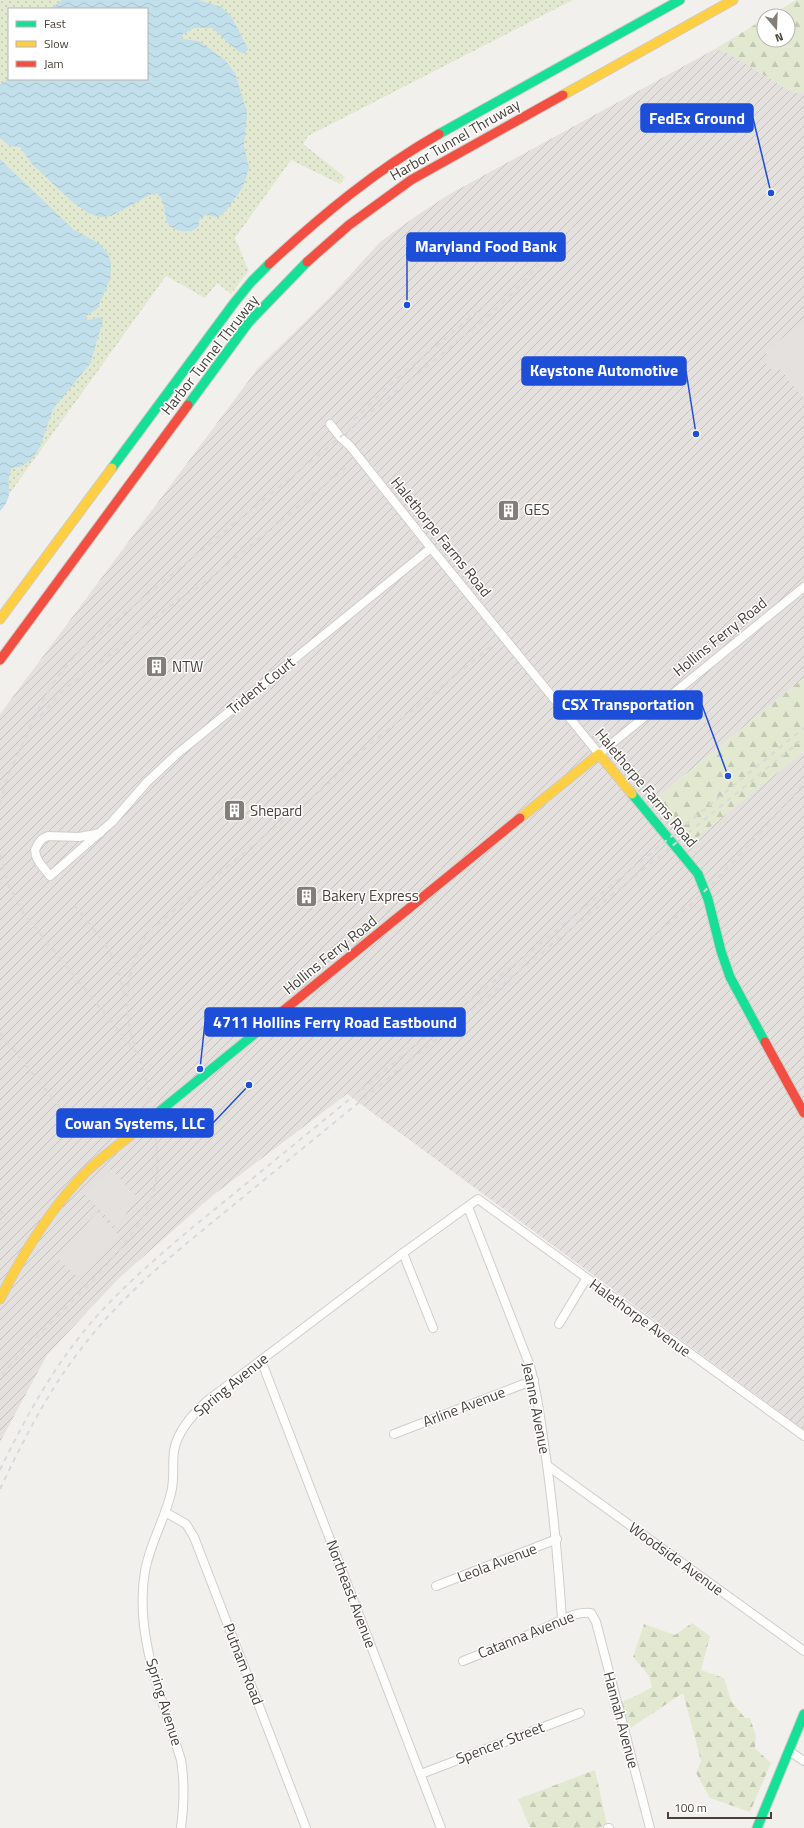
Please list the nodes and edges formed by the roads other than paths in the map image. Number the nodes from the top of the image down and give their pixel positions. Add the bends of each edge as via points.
1 (680, 0) edge
2 (733, 0) edge
3 (330, 424) dead end
4 (431, 548) junction
5 (804, 587) edge
6 (0, 619) edge
7 (0, 660) edge
8 (599, 754) junction
9 (100, 833) junction
10 (804, 1113) edge
11 (478, 1199) joint
12 (468, 1207) junction
13 (404, 1253) junction
14 (586, 1279) junction
15 (0, 1299) edge
16 (559, 1324) dead end
17 (433, 1328) dead end
18 (261, 1360) junction
19 (534, 1380) junction
20 (394, 1434) dead end
21 (804, 1436) edge
22 (548, 1466) junction
23 (165, 1512) junction
24 (557, 1539) junction
25 (436, 1586) dead end
26 (590, 1613) joint
27 (562, 1619) junction
28 (804, 1650) edge
29 (463, 1661) dead end
30 (580, 1713) dead end
31 (804, 1714) edge
32 (789, 1751) junction
33 (804, 1761) edge
34 (420, 1774) junction
35 (181, 1828) edge
36 (306, 1828) edge
37 (441, 1828) edge
38 (650, 1828) edge
39 (757, 1828) edge

1 - 6 main road, Harbor Tunnel Thruway via 433,138 346,196 312,224 252,281 234,302
2 - 7 main road, Harbor Tunnel Thruway via 411,180 349,225 249,322
3 - 4 street, Halethorpe Farms Road
4 - 8 street, Halethorpe Farms Road
4 - 9 street, Trident Court via 177,754
5 - 8 street, Hollins Ferry Road
8 - 10 main road, Halethorpe Farms Road via 698,874 722,959
8 - 15 main road, Hollins Ferry Road via 86,1171 64,1195 33,1237
9 - 9 street, Trident Court via 50,876 36,856 38,844 48,836 79,837
11 - 12 street, Spring Avenue
11 - 14 street, Halethorpe Avenue
12 - 13 street, Spring Avenue
12 - 19 street, Jeanne Avenue
13 - 17 street
13 - 18 street, Spring Avenue
14 - 16 street
14 - 21 street, Halethorpe Avenue
18 - 23 street, Spring Avenue via 207,1401 185,1425 174,1451 174,1479
18 - 34 street, Northeast Avenue
19 - 20 street, Arline Avenue
19 - 22 street, Jeanne Avenue
22 - 24 street, Jeanne Avenue
22 - 28 street, Woodside Avenue
23 - 35 street, Spring Avenue via 145,1570 142,1613 147,1648 184,1776
23 - 36 street, Putnam Road via 186,1524 194,1537
24 - 25 street, Leola Avenue
24 - 27 street, Jeanne Avenue
26 - 27 street, Catanna Avenue via 580,1613
26 - 38 street, Hannah Avenue via 596,1622
27 - 29 street, Catanna Avenue
30 - 34 street, Spencer Street
31 - 32 main road
32 - 33 street
32 - 39 main road
34 - 37 street, Northeast Avenue

